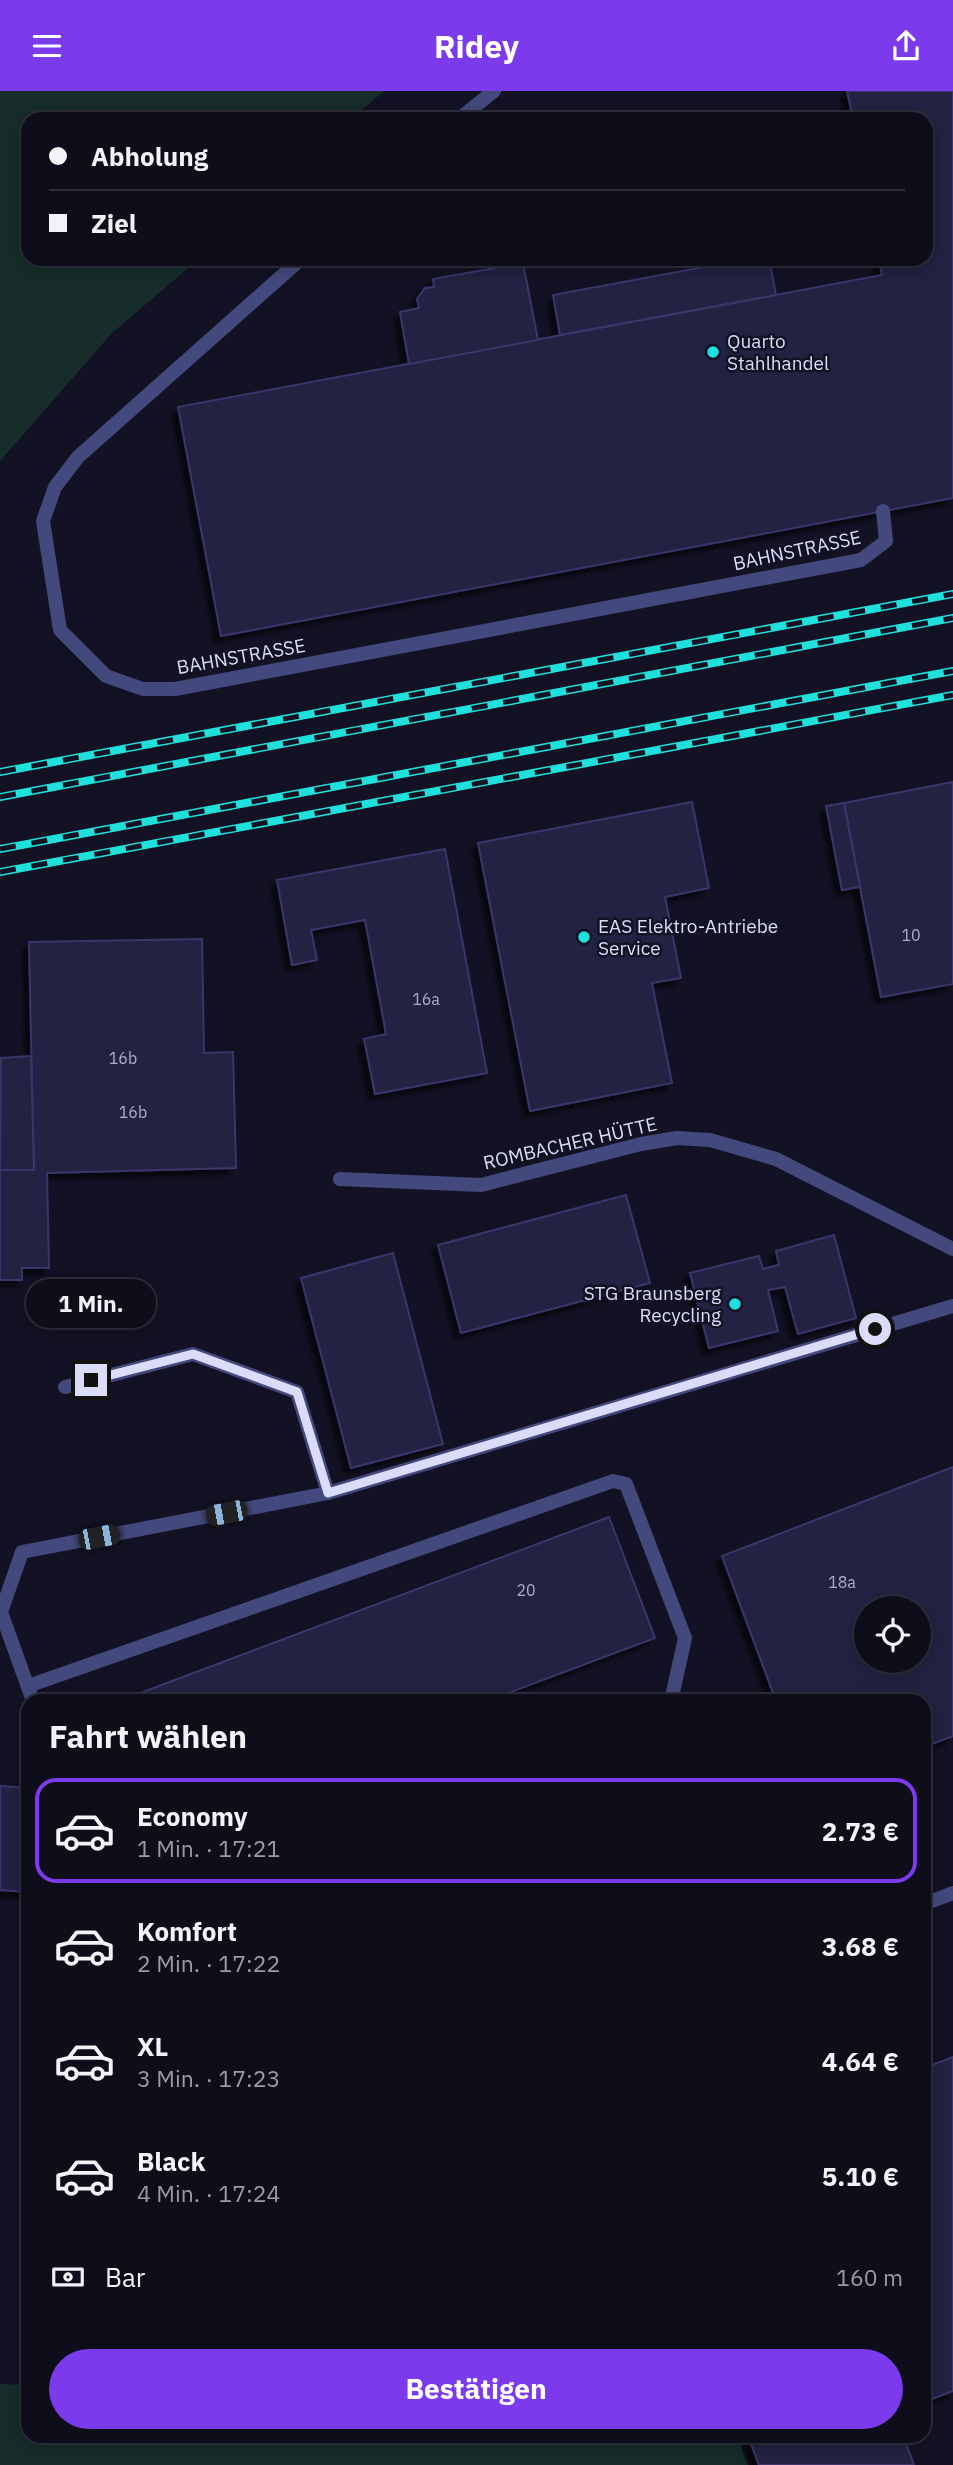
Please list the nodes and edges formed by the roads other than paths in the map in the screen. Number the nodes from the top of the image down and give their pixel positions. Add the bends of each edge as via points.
1 (494, 91) edge
2 (468, 112) edge
3 (293, 266) edge
4 (883, 512) dead end
5 (340, 1179) dead end
6 (953, 1249) edge
7 (953, 1306) edge
8 (65, 1387) dead end
9 (328, 1493) junction
10 (28, 1686) junction
11 (31, 1694) edge
12 (673, 1694) edge
13 (953, 1893) edge
14 (931, 1901) edge

1 - 2 street
3 - 4 street, BAHNSTRASSE via 78,457 55,487 43,521 60,630 106,676 143,688 174,689 861,560 886,541
5 - 6 street, ROMBACHER HÜTTE via 481,1185 642,1144 677,1138 710,1140 776,1159
7 - 9 street
8 - 9 street via 193,1354 297,1392
9 - 10 street via 22,1552 1,1612
10 - 11 street
10 - 12 street via 613,1481 626,1484 685,1637
13 - 14 street

